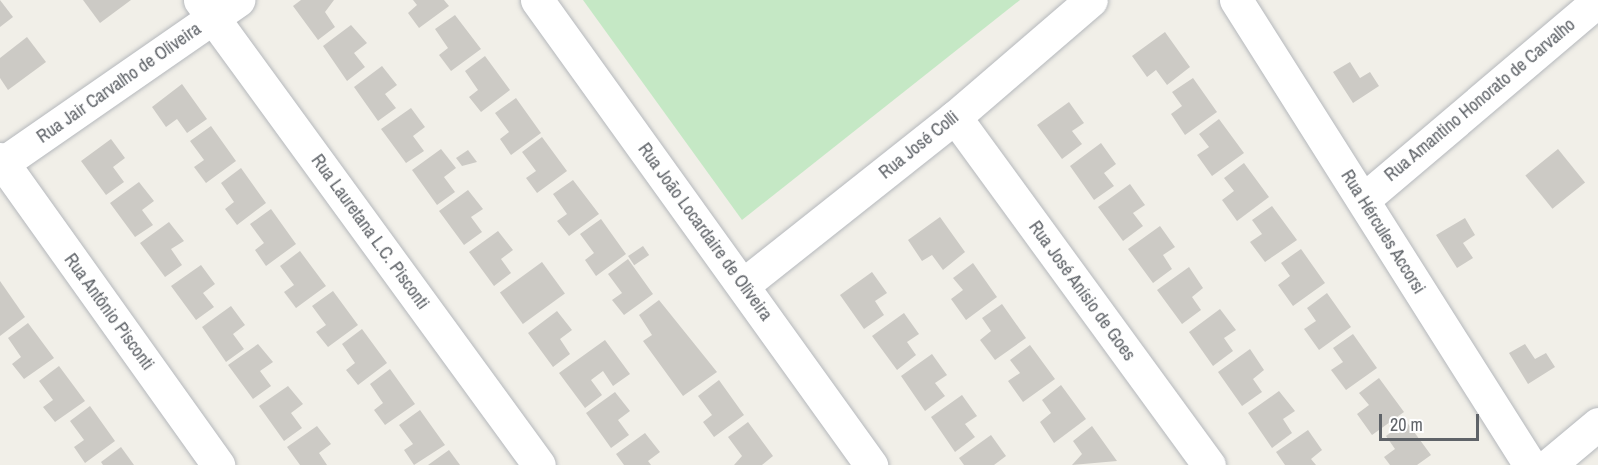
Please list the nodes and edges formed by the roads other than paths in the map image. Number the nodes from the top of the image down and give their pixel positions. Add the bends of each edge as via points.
1 (537, 0) edge
2 (1091, 0) edge
3 (1236, 0) edge
4 (1598, 1) edge
5 (217, 6) edge
6 (955, 117) junction
7 (1, 163) edge
8 (1363, 200) junction
9 (743, 285) junction
10 (1598, 424) edge
11 (218, 465) edge
12 (539, 465) edge
13 (871, 465) edge
14 (1209, 465) edge
15 (1530, 465) edge
16 (1549, 465) edge

1 - 9 street, Rua João Locardaire de Oliveira
2 - 6 street, Rua José Colli
3 - 8 street, Rua Hércules Accorsi
4 - 8 street, Rua Amantino Honorato de Carvalho
5 - 7 street, Rua Jair Carvalho de Oliveira
5 - 12 street, Rua Lauretana L.C. Pisconti
6 - 9 street, Rua José Colli
6 - 14 street, Rua José Anísio de Goes
7 - 11 street, Rua Antônio Pisconti
8 - 15 street, Rua Hércules Accorsi
9 - 13 street, Rua João Locardaire de Oliveira
10 - 16 street

